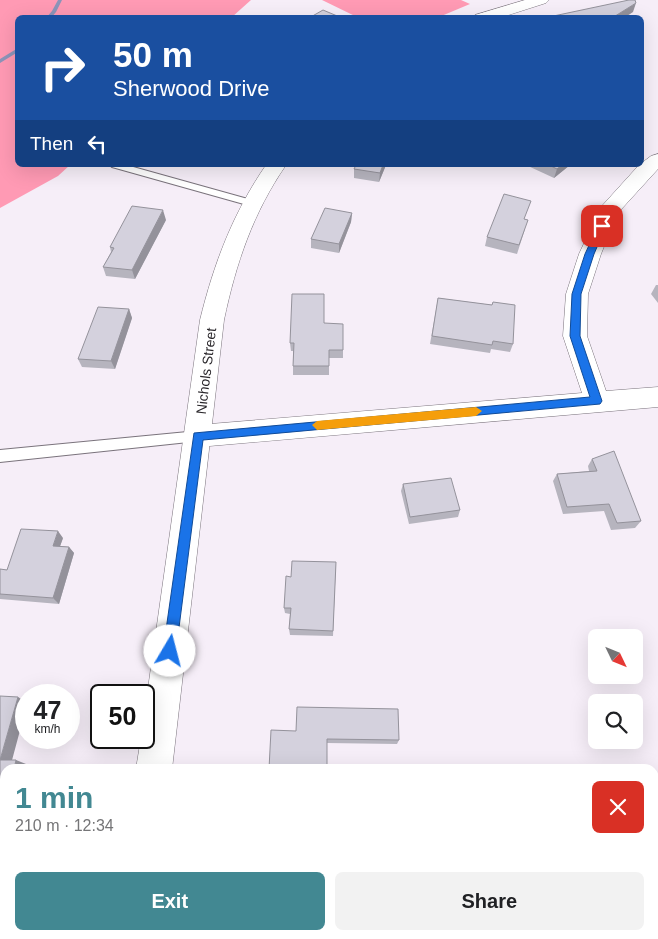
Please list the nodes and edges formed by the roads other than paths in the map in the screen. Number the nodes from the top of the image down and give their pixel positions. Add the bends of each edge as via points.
1 (541, 0) edge
2 (491, 15) edge
3 (658, 160) edge
4 (123, 167) edge
5 (275, 167) edge
6 (251, 203) junction
7 (658, 397) edge
8 (596, 401) junction
9 (198, 436) junction
10 (0, 456) edge
11 (155, 764) edge

1 - 2 street
3 - 8 street via 608,212 577,294 575,336
4 - 6 lane
5 - 6 street, Nichols Street
6 - 9 street, Nichols Street via 238,230 219,288
7 - 8 street
8 - 9 street
9 - 10 lane
9 - 11 street, Nichols Street

